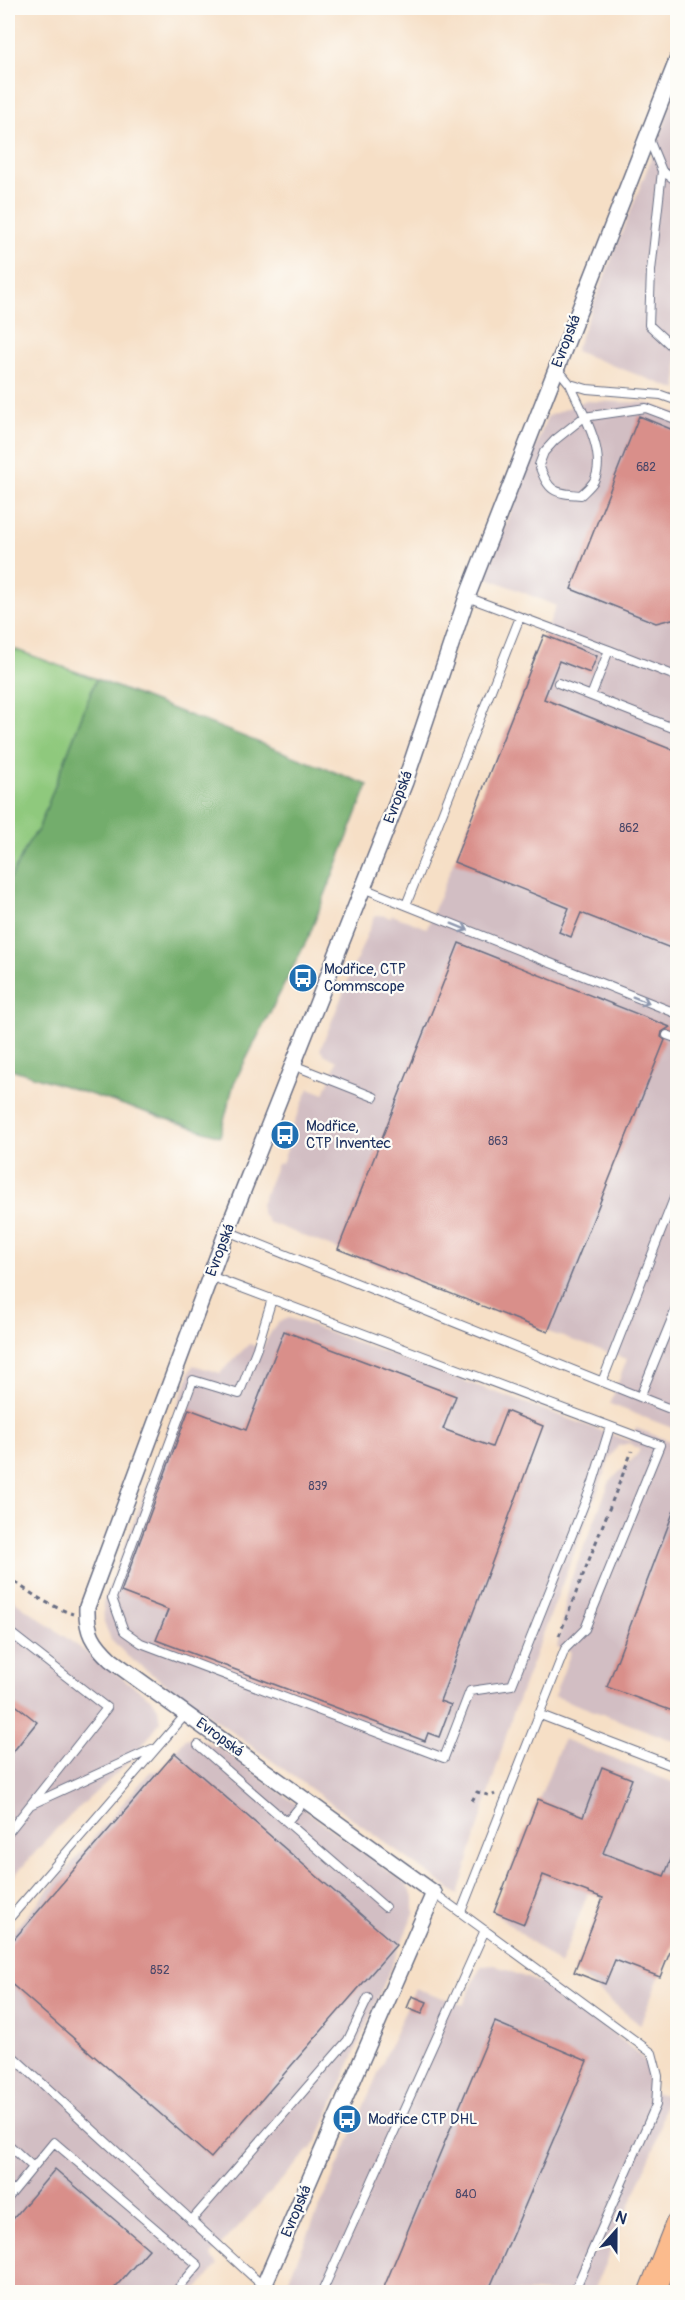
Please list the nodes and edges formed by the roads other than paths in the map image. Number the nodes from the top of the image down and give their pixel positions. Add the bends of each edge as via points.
1 (678, 58) edge
2 (647, 136) junction
3 (662, 171) junction
4 (678, 183) edge
5 (678, 352) edge
6 (556, 367) junction
7 (570, 384) junction
8 (678, 401) edge
9 (584, 417) junction
10 (678, 420) edge
11 (467, 597) junction
12 (520, 617) junction
13 (609, 650) junction
14 (678, 677) edge
15 (558, 683) dead end
16 (591, 696) junction
17 (678, 730) edge
18 (363, 888) junction
19 (406, 904) junction
20 (678, 1014) edge
21 (667, 1035) dead end
22 (678, 1039) edge
23 (293, 1065) junction
24 (374, 1097) dead end
25 (678, 1188) edge
26 (227, 1231) junction
27 (210, 1276) junction
28 (272, 1299) junction
29 (678, 1304) edge
30 (602, 1382) junction
31 (640, 1397) junction
32 (678, 1412) edge
33 (610, 1426) junction
34 (8, 1631) edge
35 (187, 1713) junction
36 (538, 1714) junction
37 (198, 1745) dead end
38 (156, 1748) junction
39 (678, 1768) edge
40 (306, 1799) junction
41 (29, 1806) junction
42 (287, 1822) junction
43 (8, 1833) edge
44 (434, 1893) junction
45 (386, 1907) dead end
46 (461, 1912) junction
47 (8, 1920) edge
48 (485, 1930) junction
49 (368, 1998) dead end
50 (8, 2052) edge
51 (8, 2144) edge
52 (33, 2167) junction
53 (8, 2198) edge
54 (191, 2221) junction
55 (678, 2226) edge
56 (262, 2289) edge
57 (175, 2292) edge
58 (322, 2292) edge
59 (574, 2292) edge
60 (652, 2292) edge

1 - 2 street, Evropská
2 - 3 lane
2 - 6 street, Evropská
3 - 4 lane
3 - 5 lane via 649,325
6 - 7 lane
6 - 11 street, Evropská
7 - 8 lane via 661,395
7 - 9 lane
9 - 9 lane via 599,466 593,483 581,495 558,494 546,482 539,465 555,440
9 - 10 lane via 645,408
11 - 12 lane
11 - 18 street, Evropská via 405,782
12 - 13 lane
12 - 19 lane
13 - 14 lane
13 - 16 lane
15 - 16 lane
16 - 17 lane
18 - 19 lane
18 - 23 street, Evropská
19 -> 20 lane
21 - 22 lane
23 - 24 lane
23 - 26 street, Evropská
25 - 30 lane
26 - 27 street, Evropská
26 - 30 lane
27 - 28 lane
27 - 35 street, Evropská via 87,1607 96,1646
28 - 33 lane
28 - 33 lane via 239,1394 193,1380 112,1598 124,1631 141,1643 444,1758 470,1691 512,1685
29 - 31 lane
30 - 31 lane
31 - 32 lane
33 - 36 lane via 660,1445 585,1629 566,1647
34 - 41 lane via 107,1708
35 - 38 lane
35 - 40 street, Evropská
36 - 39 lane
36 - 46 lane
37 - 42 lane
38 - 41 lane
38 - 47 lane
40 - 42 lane
40 - 44 street, Evropská
41 - 43 lane
42 - 45 lane
44 - 46 lane
44 - 56 street, Evropská
46 - 48 lane
48 - 58 lane
48 - 59 lane via 652,2053 658,2076 656,2105
49 - 54 lane via 348,2040
50 - 54 lane
51 - 52 lane
52 - 53 lane
52 - 57 lane via 54,2142 198,2265
54 - 56 lane
55 - 60 highway

